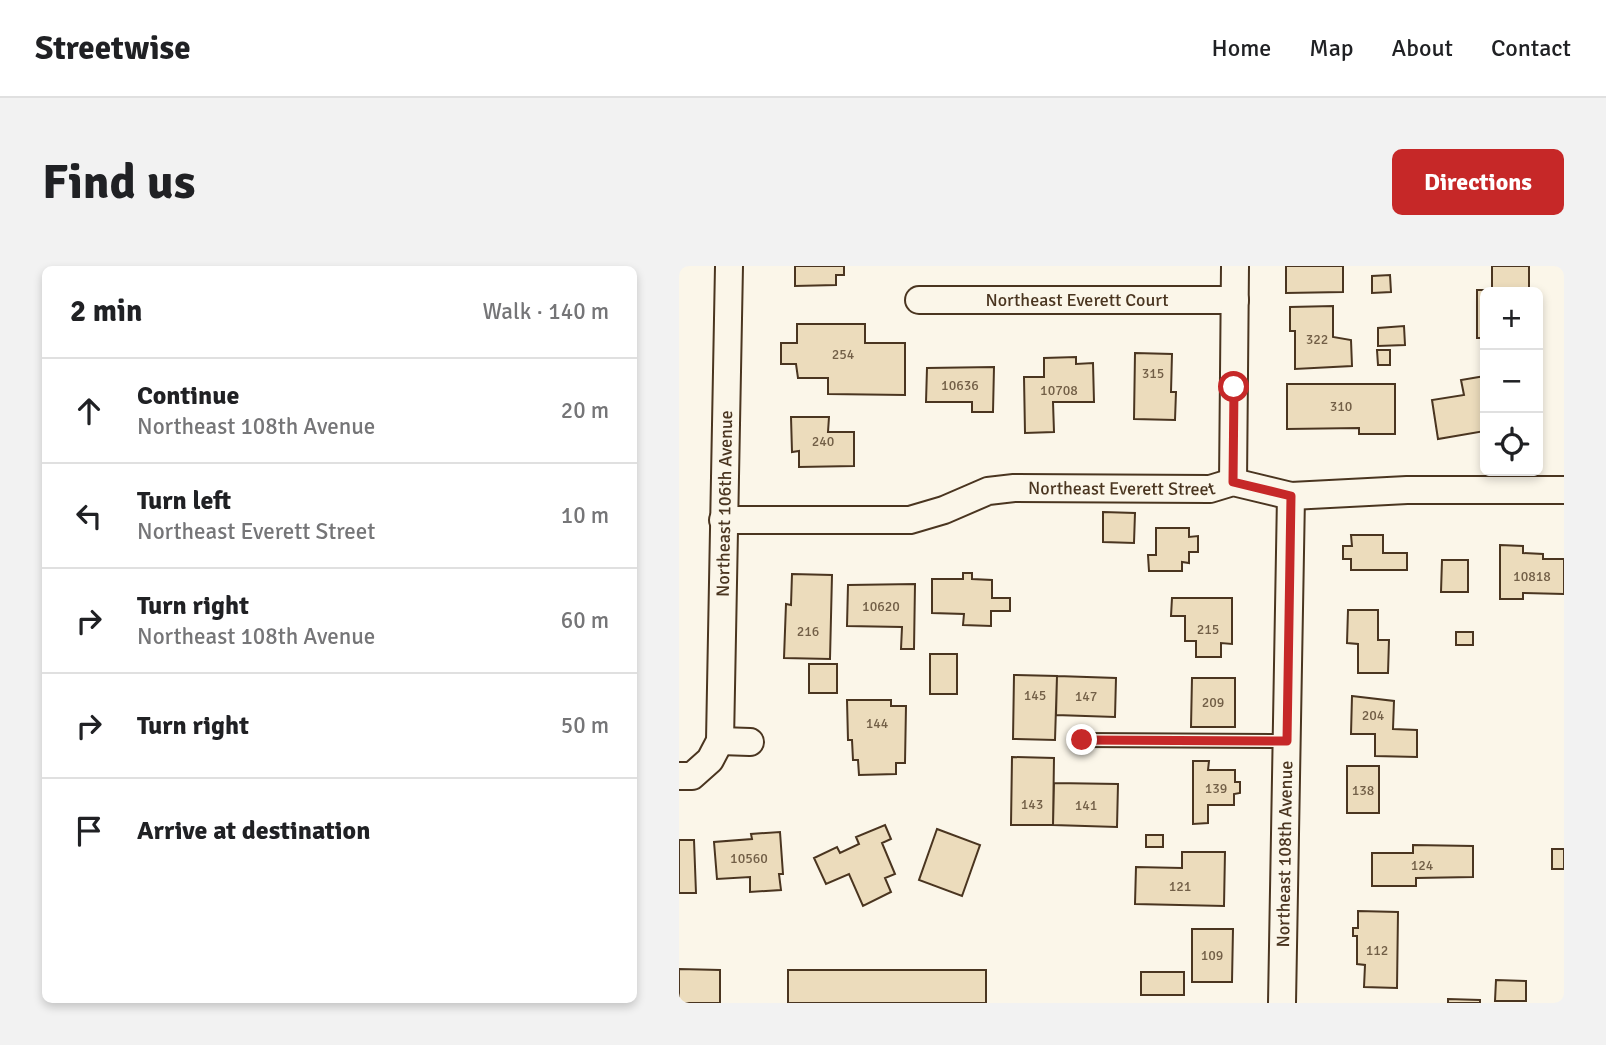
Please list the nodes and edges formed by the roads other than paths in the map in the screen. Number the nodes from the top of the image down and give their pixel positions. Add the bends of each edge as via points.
1 (729, 266) edge
2 (1235, 266) edge
3 (919, 300) dead end
4 (1235, 300) junction
5 (1233, 482) junction
6 (1564, 490) edge
7 (1291, 496) junction
8 (723, 520) junction
9 (1082, 740) dead end
10 (720, 741) junction
11 (1287, 741) junction
12 (750, 742) dead end
13 (679, 776) edge
14 (1282, 1003) edge

1 - 8 street, Northeast 106th Avenue
2 - 4 street
3 - 4 street, Northeast Everett Court
4 - 5 street
5 - 7 street, Northeast Everett Street
5 - 8 street, Northeast Everett Street via 1210,489 988,491 910,520
6 - 7 street, Northeast Everett Street
7 - 11 street, Northeast 108th Avenue
8 - 10 street, Northeast 106th Avenue
9 - 11 lane
10 - 12 street
10 - 13 street via 710,760 692,776
11 - 14 street, Northeast 108th Avenue

